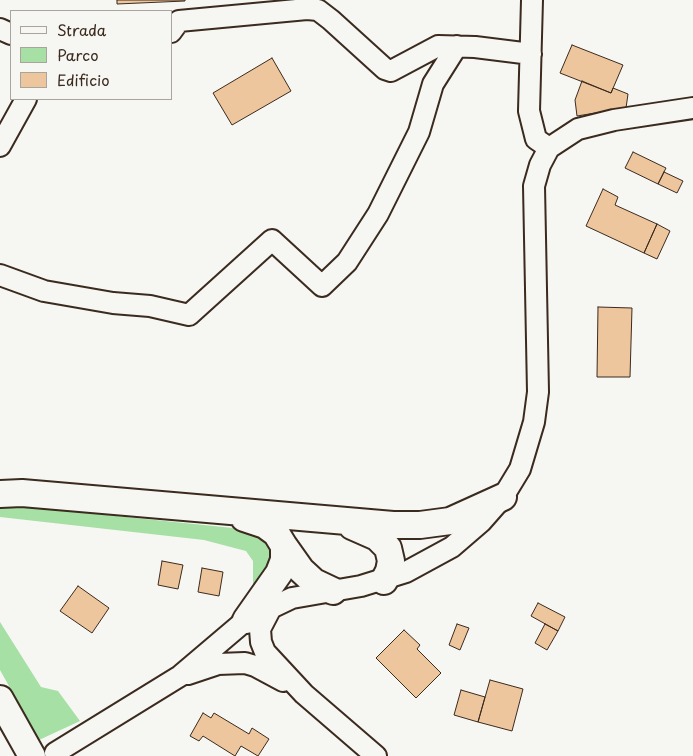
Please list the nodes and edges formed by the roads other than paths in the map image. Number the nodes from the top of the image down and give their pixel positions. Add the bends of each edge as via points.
1 (532, 0) edge
2 (240, 8) edge
3 (172, 31) edge
4 (456, 46) junction
5 (530, 54) junction
6 (25, 100) edge
7 (693, 108) edge
8 (0, 146) edge
9 (549, 148) junction
10 (0, 275) edge
11 (7, 492) edge
12 (503, 497) junction
13 (222, 511) junction
14 (342, 521) junction
15 (284, 546) junction
16 (384, 580) junction
17 (333, 591) junction
18 (272, 606) junction
19 (237, 627) junction
20 (264, 663) junction
21 (180, 676) junction
22 (0, 699) edge
23 (43, 755) edge
24 (376, 756) edge

1 - 5 street
2 - 3 street via 179,21
2 - 4 street via 318,10 384,69 391,71 438,46
4 - 5 street
4 - 10 street via 433,84 419,132 378,214 347,262 322,286 272,240 189,315 150,306 44,291
5 - 9 street via 529,111 536,139
6 - 8 street
7 - 9 street via 578,129
9 - 12 street via 534,186 538,392 535,415 520,469
11 - 13 main road
12 - 14 main road via 450,521 420,525
12 - 16 street via 452,547 425,563
13 - 14 main road
13 - 15 main road via 266,525
14 - 16 main road via 377,537 388,548 390,571
15 - 17 main road via 300,570 314,582
15 - 19 main road via 284,560 279,573
16 - 17 street
17 - 18 street via 292,598
18 - 19 street
18 - 20 street via 260,629
19 - 20 street via 240,656
19 - 21 street
20 - 21 street via 218,664
20 - 24 street
21 - 23 street
22 - 23 main road

